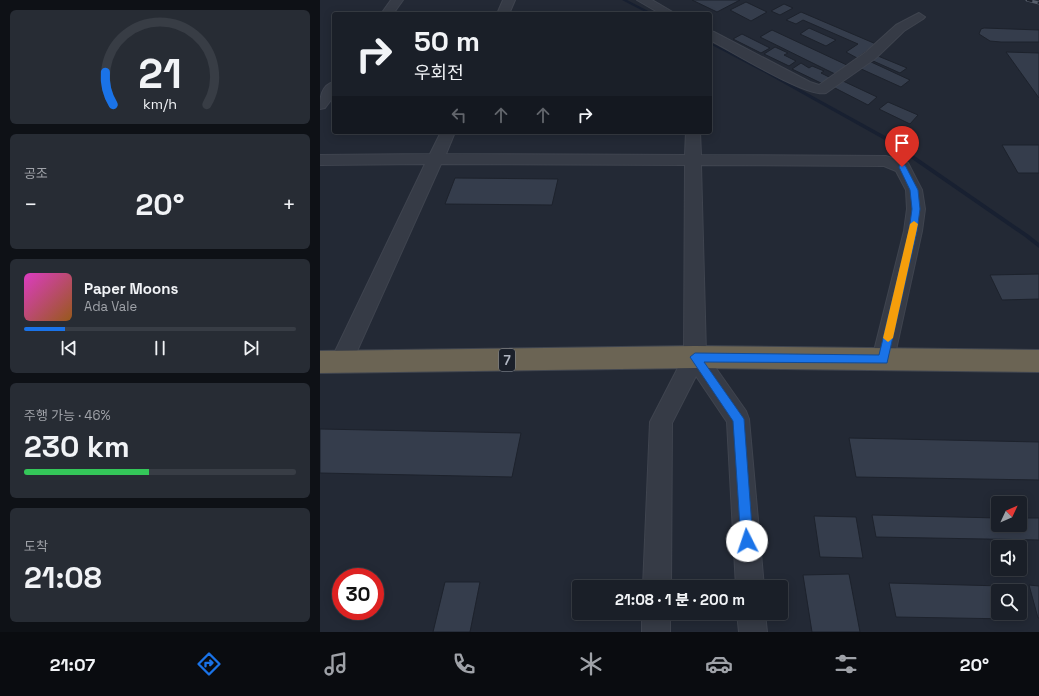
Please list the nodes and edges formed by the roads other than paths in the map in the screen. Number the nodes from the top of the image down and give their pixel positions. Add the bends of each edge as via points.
1 (398, 0) edge
2 (509, 0) edge
3 (643, 0) edge
4 (389, 12) edge
5 (504, 12) edge
6 (666, 12) edge
7 (919, 16) dead end
8 (712, 37) edge
9 (332, 89) edge
10 (320, 105) edge
11 (447, 134) edge
12 (693, 134) edge
13 (436, 159) junction
14 (320, 160) edge
15 (693, 160) junction
16 (695, 357) junction
17 (883, 360) junction
18 (1039, 361) edge
19 (331, 362) edge
20 (657, 580) edge
21 (750, 580) edge
22 (656, 620) edge
23 (752, 620) edge
24 (656, 632) edge
25 (753, 632) edge

1 - 4 street
2 - 5 street
3 - 6 street
7 - 8 street via 900,28 871,55 821,90 805,85
9 - 10 street
11 - 13 street
12 - 15 street
13 - 14 street
13 - 15 street
13 - 19 street
15 - 16 street
15 - 17 street via 886,161 902,167 914,190 916,209
16 - 17 highway, 7
16 - 19 highway, 7
16 - 20 street via 661,422
16 - 21 street via 738,419
17 - 18 highway, 7
22 - 24 street
23 - 25 street

